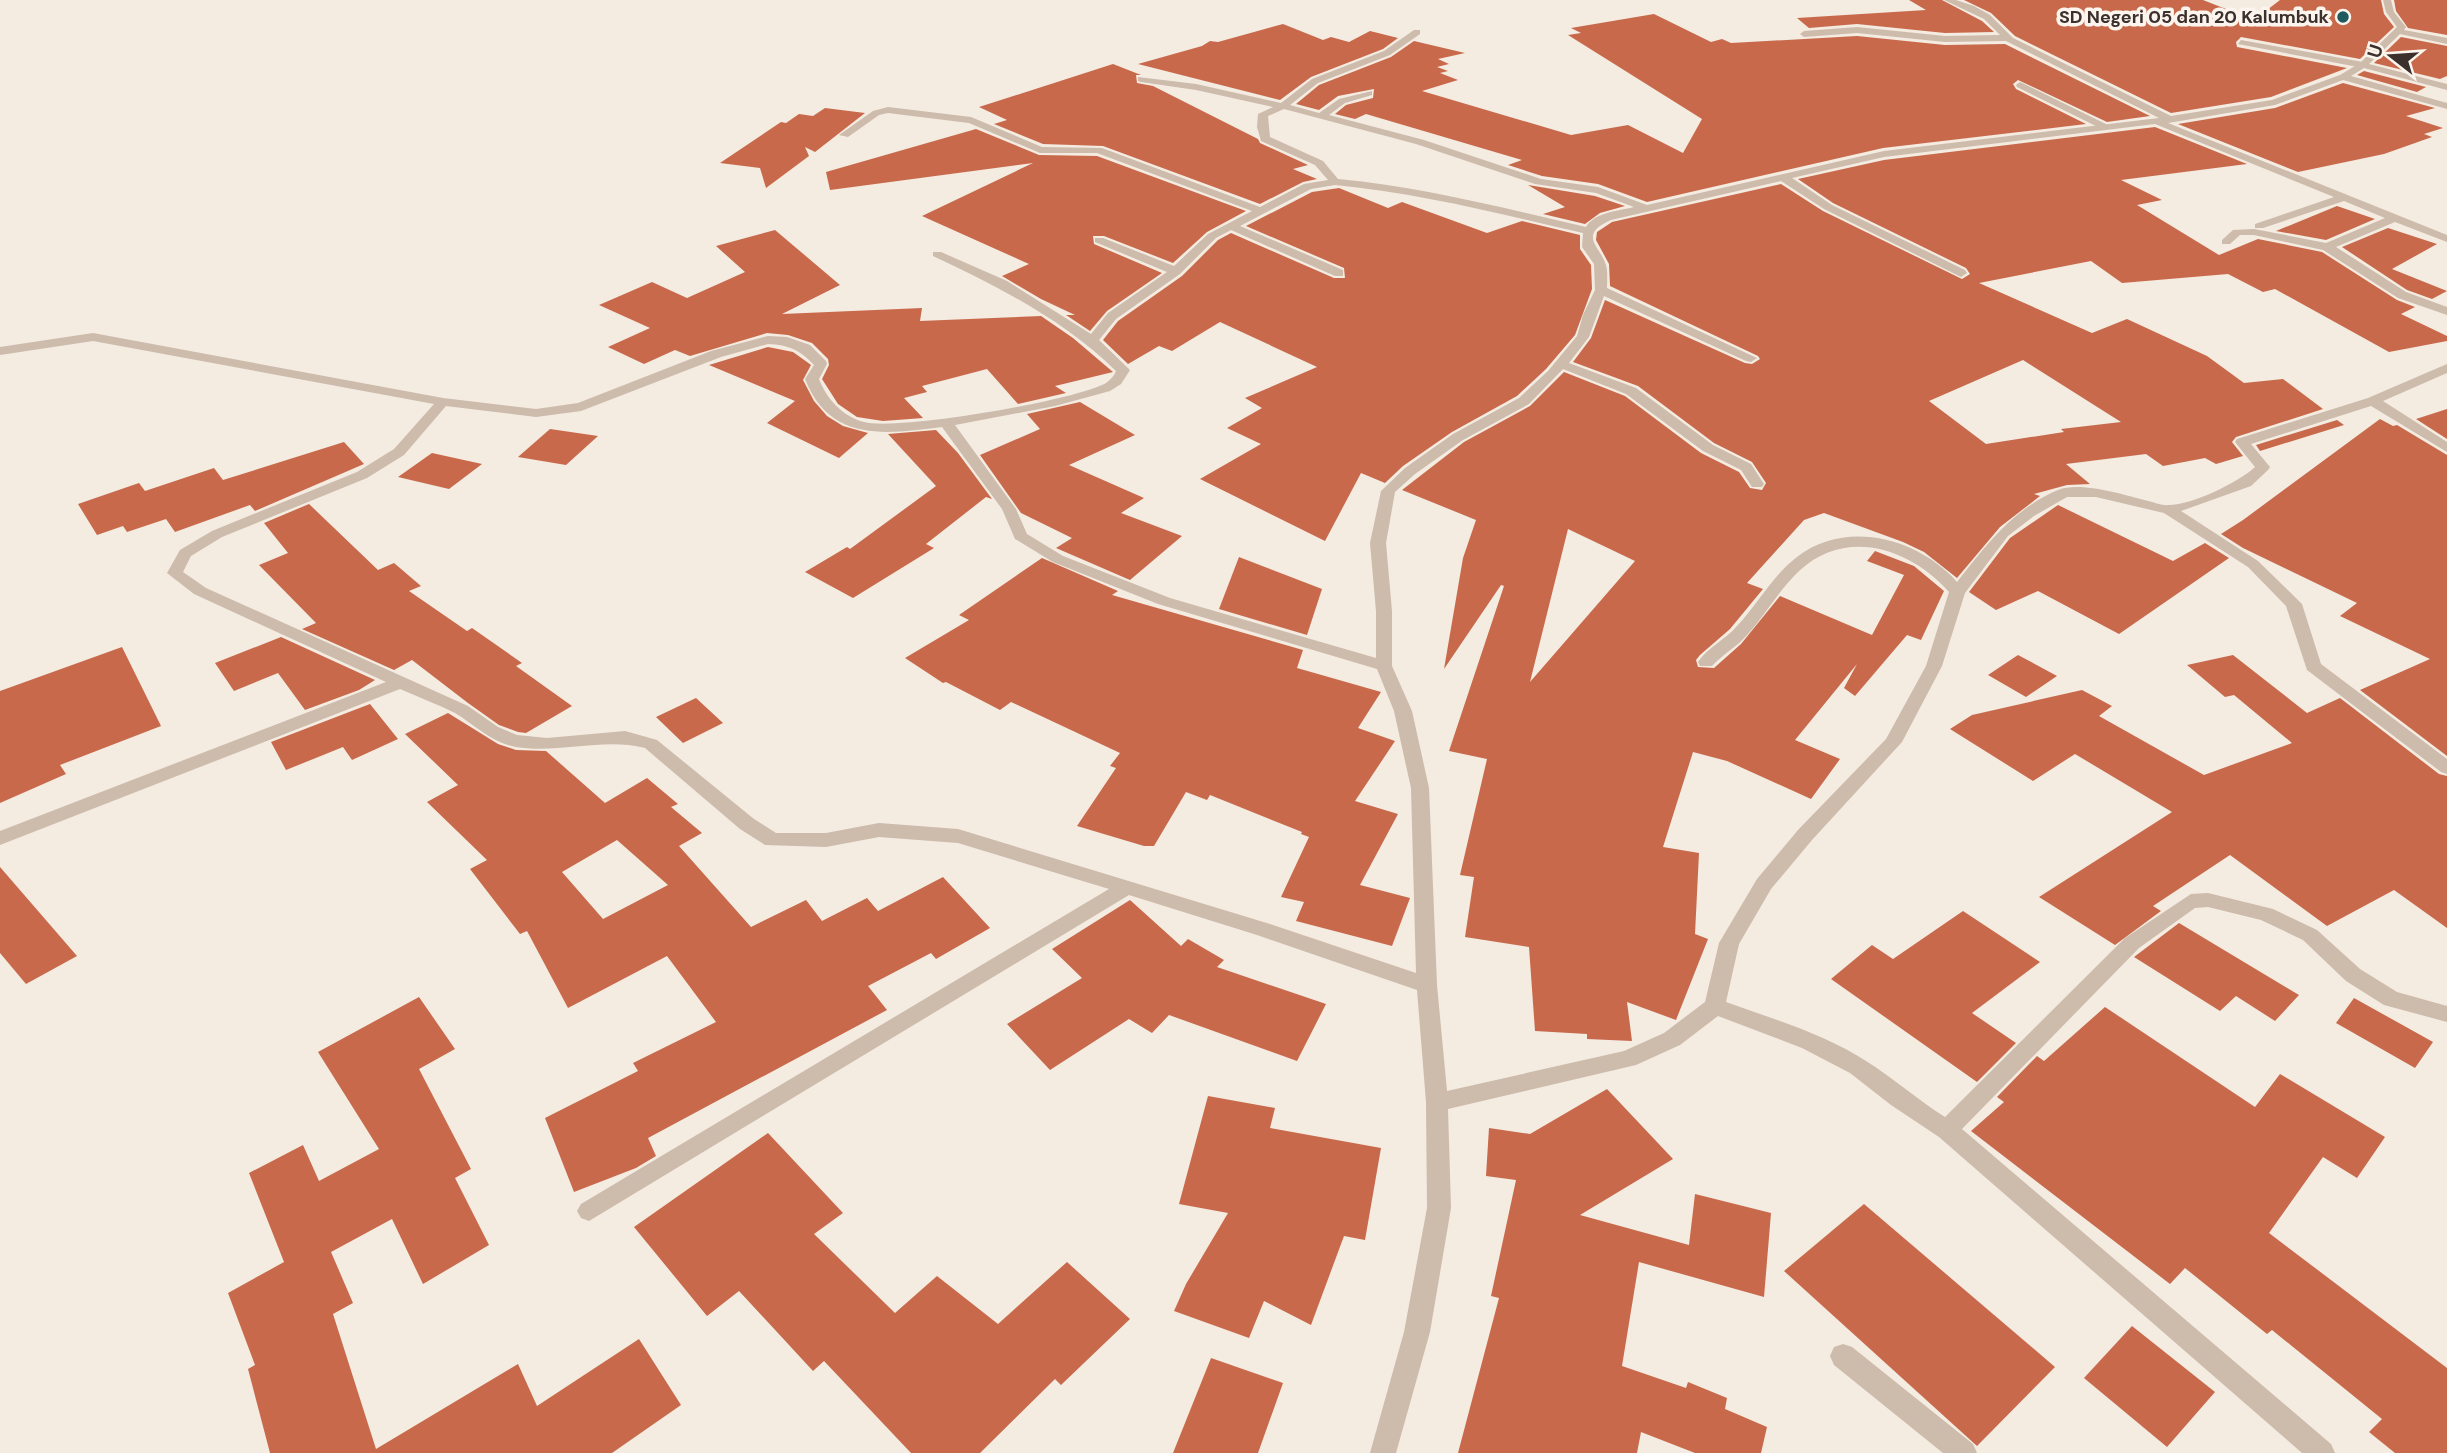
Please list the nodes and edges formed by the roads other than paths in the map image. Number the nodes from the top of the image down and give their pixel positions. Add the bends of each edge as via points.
1 (1948, 0) edge
2 (2387, 0) edge
3 (2396, 31) junction
4 (1417, 32) dead end
5 (1804, 34) dead end
6 (2009, 38) junction
7 (2241, 41) dead end
8 (2447, 41) edge
9 (2363, 65) junction
10 (2343, 77) junction
11 (1141, 79) dead end
12 (2020, 85) dead end
13 (2447, 87) edge
14 (1369, 93) dead end
15 (1283, 106) junction
16 (2447, 106) edge
17 (1321, 116) junction
18 (2162, 120) junction
19 (2107, 128) junction
20 (844, 135) dead end
21 (1781, 176) junction
22 (1335, 182) junction
23 (2343, 198) junction
24 (1643, 206) junction
25 (1262, 211) junction
26 (2395, 218) junction
27 (1231, 226) junction
28 (2259, 226) dead end
29 (1589, 231) junction
30 (2447, 239) edge
31 (1100, 240) dead end
32 (2227, 242) dead end
33 (2327, 247) junction
34 (937, 254) dead end
35 (1176, 271) junction
36 (1339, 273) dead end
37 (1961, 273) dead end
38 (1601, 290) junction
39 (2447, 311) edge
40 (1092, 340) junction
41 (0, 351) edge
42 (1751, 358) dead end
43 (1561, 364) junction
44 (2447, 369) edge
45 (2372, 401) junction
46 (443, 402) junction
47 (945, 421) junction
48 (2447, 448) edge
49 (1757, 484) dead end
50 (2169, 510) junction
51 (1957, 592) junction
52 (1706, 662) dead end
53 (1384, 666) junction
54 (399, 683) junction
55 (2447, 768) edge
56 (0, 838) edge
57 (1126, 888) junction
58 (1427, 985) junction
59 (1715, 1006) junction
60 (2447, 1014) edge
61 (1437, 1102) junction
62 (1947, 1130) junction
63 (589, 1211) dead end
64 (1843, 1356) dead end
65 (1384, 1453) edge
66 (1964, 1453) edge
67 (2322, 1453) edge

1 - 6 street via 1987,17
2 - 3 street via 2402,27
3 - 8 street
3 - 9 street
4 - 15 street via 1387,53 1315,81
5 - 6 street via 1857,30 1945,39
6 - 18 street
7 - 9 lane
9 - 10 street
9 - 13 street
10 - 16 street
10 - 18 street via 2275,102
11 - 15 street
12 - 19 lane
14 - 17 street via 1342,101
15 - 17 street
15 - 22 street via 1263,114 1265,139 1319,163
17 - 24 street via 1420,142 1539,182 1598,190
18 - 19 street
18 - 23 street
19 - 21 street via 1884,154
20 - 25 street via 888,110 950,116 992,127 1040,150 1098,150
21 - 24 street
21 - 37 street via 1828,207
22 - 25 street via 1308,186
22 - 29 street via 1441,197
23 - 26 street
23 - 28 street
24 - 29 street via 1594,223
25 - 27 street
26 - 30 street
26 - 33 street
27 - 35 street via 1212,236
27 - 36 street
29 - 38 street via 1588,247 1600,264
31 - 35 street
32 - 33 street via 2237,232 2254,232
33 - 39 street via 2402,295
34 - 40 street via 1003,284
35 - 40 street via 1112,316
38 - 42 street
38 - 43 street via 1583,337
40 - 47 street via 1124,370 1119,380 1044,402
41 - 46 street via 93,337
43 - 49 street via 1631,391 1708,448 1746,467
43 - 53 street via 1524,401 1458,437 1388,491 1378,543
44 - 45 street
45 - 48 street
45 - 50 street via 2242,442 2263,467 2246,483
46 - 47 street via 536,413 562,411 737,348 787,341 816,356 821,364 812,379 816,392 844,418 881,430
46 - 54 street via 399,452 362,475 217,534 185,553 174,573 200,591
47 - 53 street via 1009,509 1020,536 1058,559 1164,601
50 - 51 street via 2096,493 2064,493 2003,533
50 - 55 street via 2253,565 2294,604 2313,666
51 - 52 street via 1944,573 1920,556 1864,541 1837,544 1816,551 1797,565 1741,633
51 - 59 street via 1934,666 1893,742 1764,884 1729,943
53 - 58 street via 1403,710 1420,788
54 - 56 street
54 - 57 street via 462,710 514,741 547,744 625,737 650,744 772,840 826,841 878,830 958,836
57 - 58 street
57 - 63 street
58 - 61 street
59 - 61 street via 1672,1039 1628,1059
59 - 62 street via 1810,1042 1858,1067
60 - 62 street via 2391,999 2353,975 2311,935 2266,914 2208,900 2191,901 2132,943
61 - 65 street via 1439,1208 1417,1332
62 - 67 street
64 - 66 street

